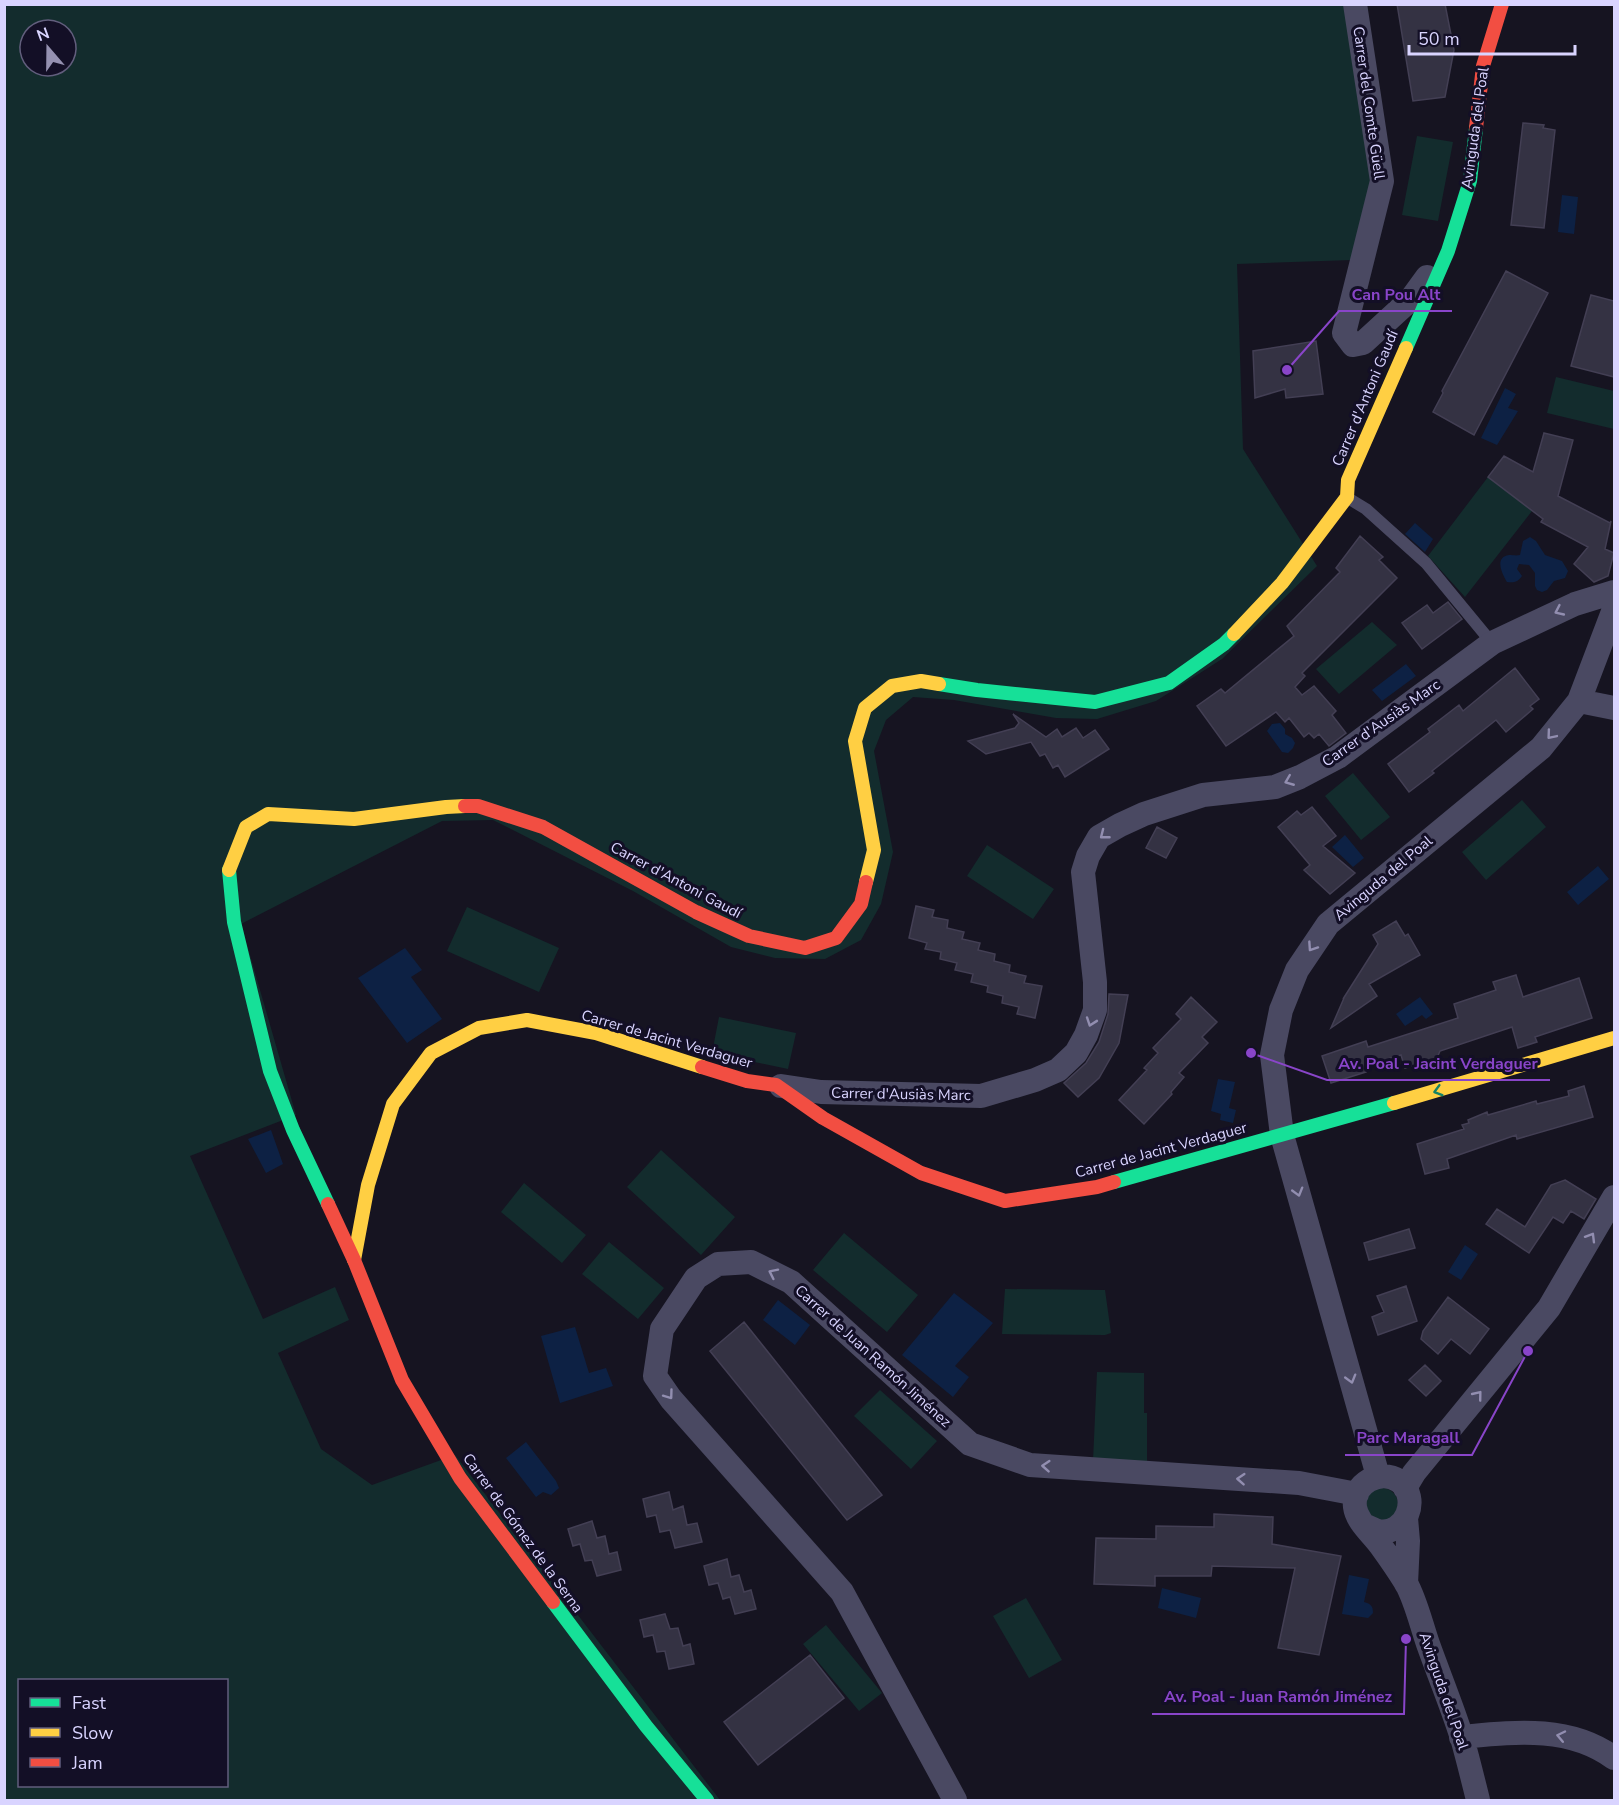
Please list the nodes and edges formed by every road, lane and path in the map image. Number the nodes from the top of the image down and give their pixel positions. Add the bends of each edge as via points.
1 (1355, 4) edge
2 (1502, 4) edge
3 (1448, 250) junction
4 (1347, 497) junction
5 (1614, 592) edge
6 (1614, 609) edge
7 (1492, 643) junction
8 (1579, 701) junction
9 (1614, 708) edge
10 (1614, 1038) edge
11 (776, 1085) junction
12 (1282, 1135) junction
13 (1614, 1197) edge
14 (354, 1260) junction
15 (1378, 1476) junction
16 (1406, 1488) junction
17 (1357, 1494) junction
18 (1406, 1518) junction
19 (1365, 1526) junction
20 (1406, 1584) junction
21 (1461, 1737) junction
22 (1614, 1758) edge
23 (707, 1800) edge
24 (956, 1800) edge
25 (1478, 1800) edge

1 - 3 street, Carrer del Comte Güell via 1382,181 1344,333 1353,345 1363,343 1411,298
2 - 3 street, Avinguda del Poal via 1483,66 1470,181
3 - 4 street, Carrer d'Antoni Gaudí via 1348,480
4 - 7 lane via 1426,563
4 - 14 street, Carrer d'Antoni Gaudí via 1282,583 1224,644 1169,683 1095,702 921,681 892,686 865,708 855,741 874,850 861,904 836,938 805,948 750,936 696,912 543,827 478,806 354,819 268,814 246,827 229,868 234,922 270,1071
5 -> 7 street, Carrer d'Ausiàs Marc via 1575,604
6 - 8 street, Avinguda del Poal
7 -> 11 street, Carrer d'Ausiàs Marc via 1338,757 1300,777 1275,787 1203,795 1143,814 1099,837 1083,872 1095,1010 1076,1053 1058,1070 981,1096 821,1092
8 - 9 street
8 -> 12 street, Avinguda del Poal via 1541,748 1328,924 1297,970 1281,1010 1272,1055
10 -> 12 street, Carrer de Jacint Verdaguer
11 - 12 street, Carrer de Jacint Verdaguer via 822,1119 921,1173 1005,1201 1097,1187
11 - 14 street, Carrer de Jacint Verdaguer via 747,1081 596,1033 527,1020 479,1028 431,1053 393,1104 369,1185
12 -> 15 street, Avinguda del Poal
16 -> 13 street via 1414,1473 1549,1308
14 - 23 street, Carrer de Gómez de la Serna via 402,1380 460,1478 646,1726
15 - 16 street via 1389,1477
15 - 17 street via 1364,1483
16 - 18 street via 1410,1508
17 - 19 street via 1355,1509
17 -> 24 street, Carrer de Juan Ramón Jiménez via 1299,1483 1030,1465 970,1444 791,1282 750,1262 718,1264 696,1278 662,1329 655,1376 842,1592
18 - 19 street via 1395,1528 1380,1531
18 - 20 street, Avinguda del Poal
19 - 20 street, Avinguda del Poal
20 - 21 street, Avinguda del Poal
22 -> 21 street via 1599,1747 1558,1734 1517,1732
21 - 25 street, Avinguda del Poal

